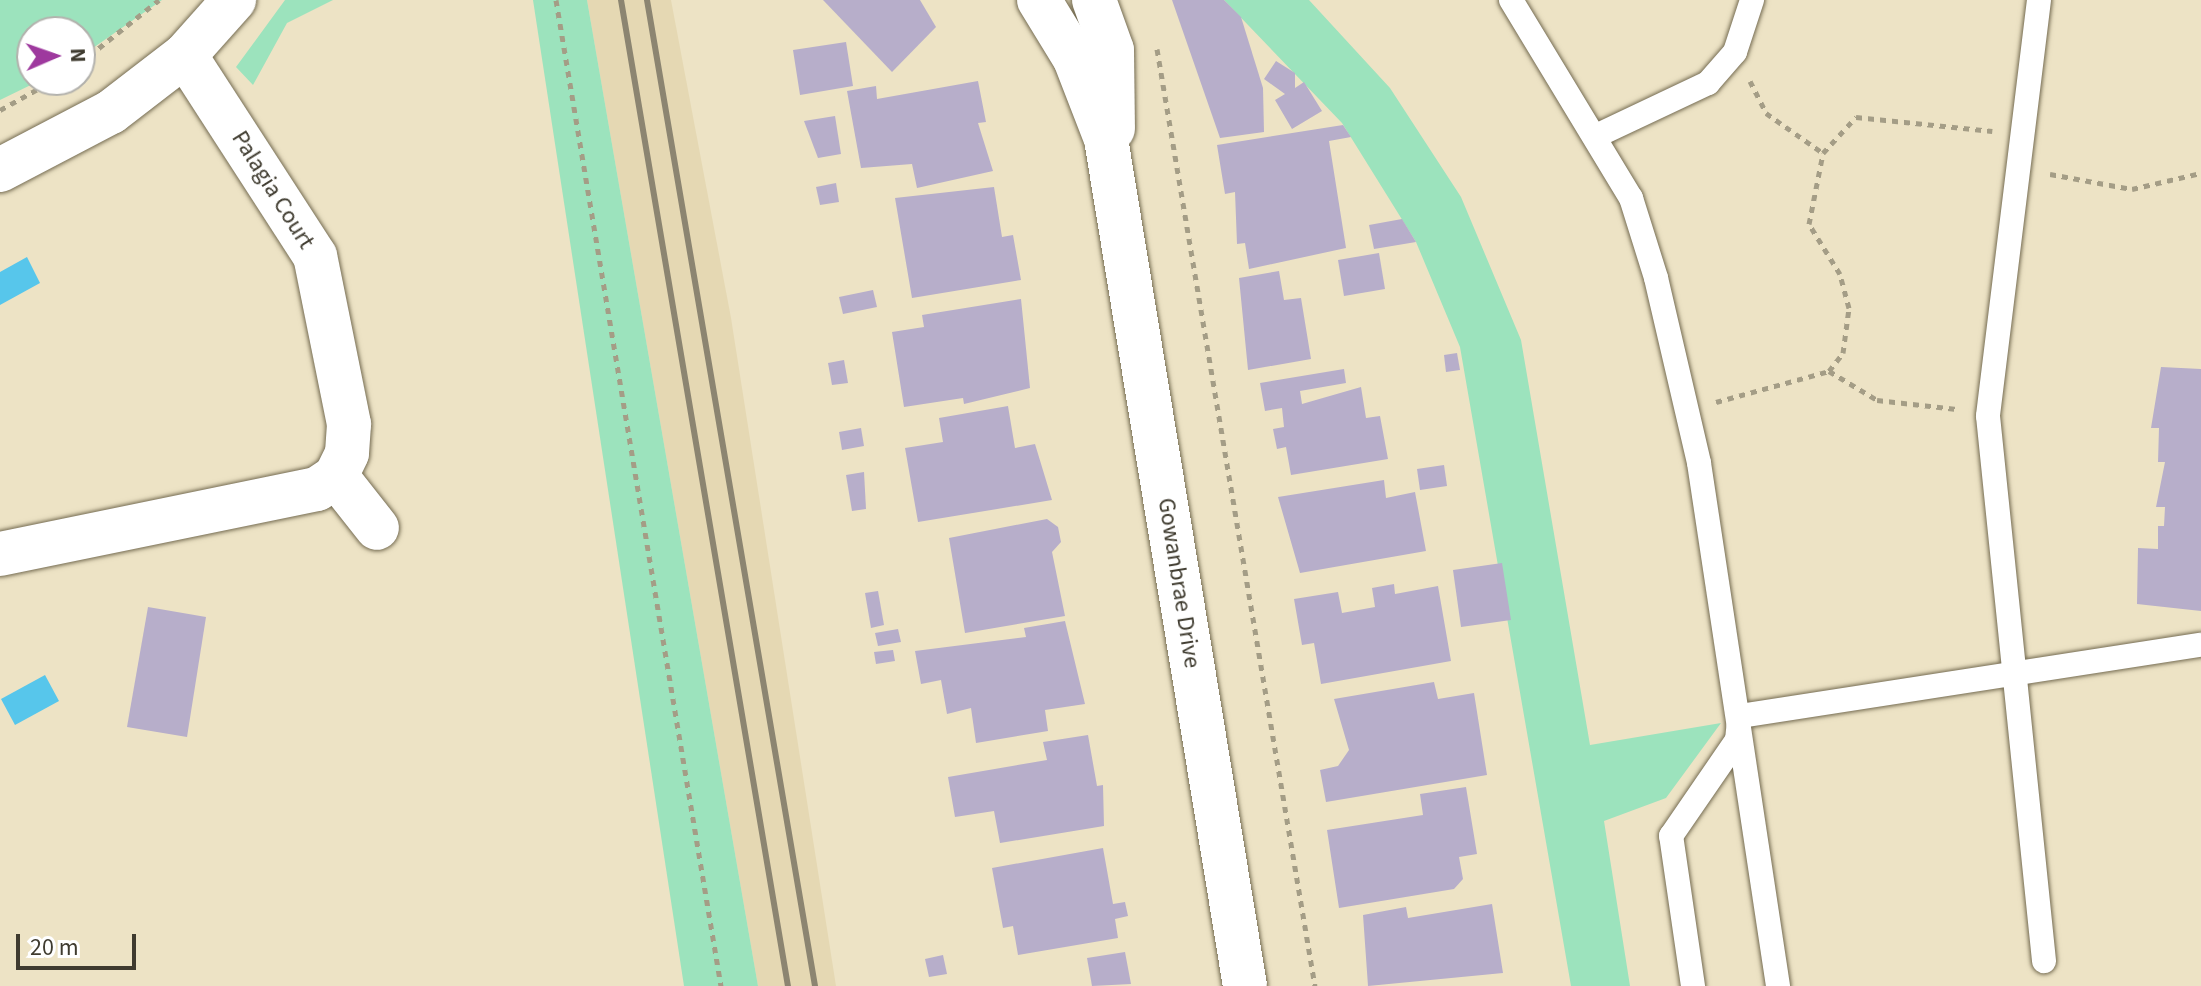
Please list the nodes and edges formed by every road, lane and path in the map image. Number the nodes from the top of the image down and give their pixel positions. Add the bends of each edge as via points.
1 (159, 0) edge
2 (234, 0) edge
3 (556, 0) edge
4 (1039, 0) edge
5 (1094, 0) edge
6 (1511, 0) edge
7 (1752, 0) edge
8 (2039, 0) edge
9 (1154, 41) dead end
10 (96, 50) edge
11 (1735, 52) junction
12 (185, 55) junction
13 (25, 96) edge
14 (0, 110) edge
15 (1598, 135) junction
16 (2019, 148) junction
17 (1823, 153) junction
18 (0, 170) edge
19 (2201, 173) edge
20 (1113, 179) junction
21 (1829, 371) junction
22 (1687, 410) junction
23 (1988, 416) junction
24 (336, 476) junction
25 (377, 528) dead end
26 (0, 554) edge
27 (2201, 645) edge
28 (2010, 674) junction
29 (1740, 716) junction
30 (2044, 961) dead end
31 (721, 986) edge
32 (1245, 986) edge
33 (1315, 986) edge
34 (1693, 986) edge
35 (1778, 986) edge

1 - 10 path
2 - 12 street
3 - 31 path
4 - 20 street, Gowanbrae Drive via 1092,95
5 - 20 street, Gowanbrae Drive via 1113,63
6 - 15 lane
7 - 11 lane
8 - 16 lane
9 - 33 path via 1172,110
11 - 15 lane via 1708,83
11 - 17 path via 1766,113
12 - 18 street via 111,112
12 - 24 street, Palagia Court via 315,256 349,424
13 - 14 path
15 - 22 lane via 1635,211
16 - 17 path via 2004,132 1856,117
16 - 19 path via 2030,169 2082,183 2132,189
16 - 23 lane
17 - 21 path via 1809,224 1840,274 1849,308 1843,353
20 - 32 street, Gowanbrae Drive
21 - 22 path
21 - 23 path via 1877,400 1920,400
22 - 29 lane
23 - 28 lane
24 - 25 street
24 - 26 street via 264,501
27 - 28 lane
28 - 29 lane
28 - 30 lane
29 - 34 lane via 1737,740 1671,836
29 - 35 lane

